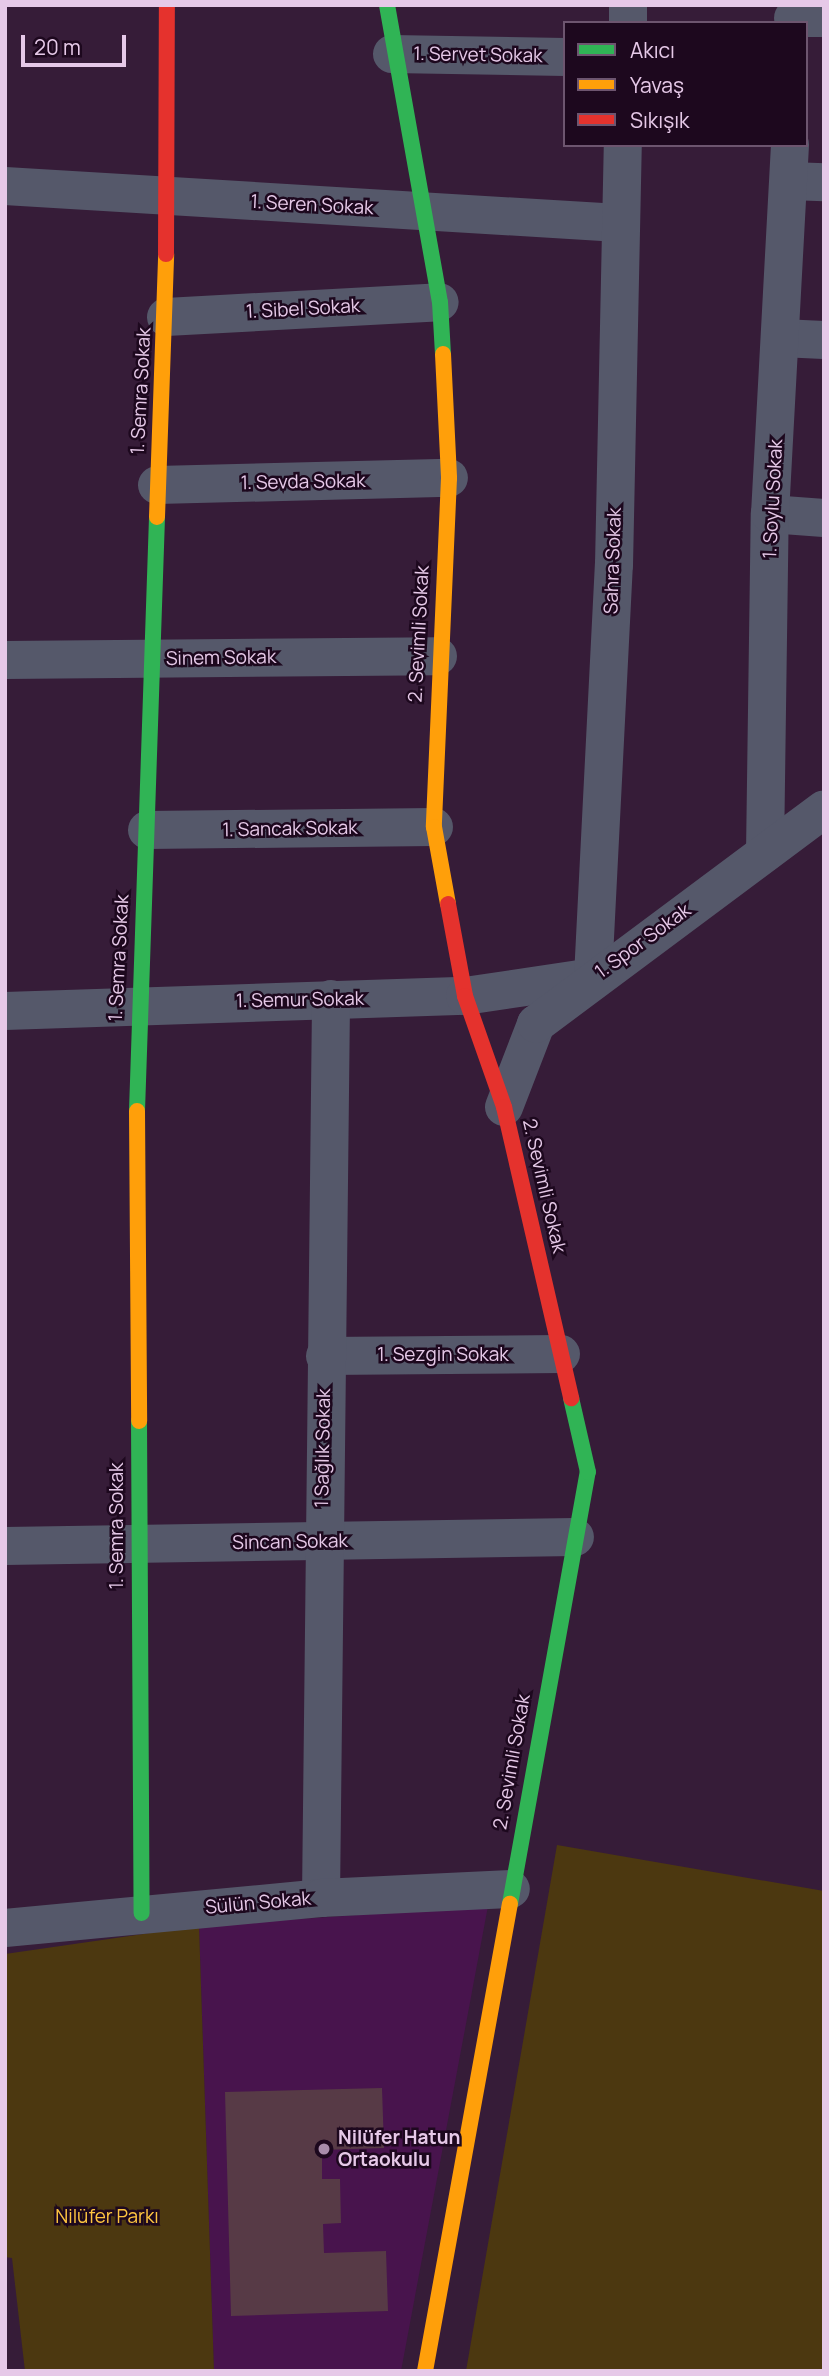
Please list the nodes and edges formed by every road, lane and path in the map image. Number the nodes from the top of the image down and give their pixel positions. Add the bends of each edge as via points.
1 (167, 5) edge
2 (387, 5) edge
3 (392, 54) junction
4 (563, 57) edge
5 (623, 147) edge
6 (801, 169) edge
7 (5, 186) edge
8 (168, 197) junction
9 (423, 212) junction
10 (619, 223) junction
11 (440, 302) junction
12 (166, 317) junction
13 (782, 338) junction
14 (824, 340) edge
15 (449, 478) junction
16 (157, 485) junction
17 (770, 514) junction
18 (824, 518) edge
19 (438, 656) junction
20 (152, 659) junction
21 (5, 660) edge
22 (824, 809) edge
23 (434, 827) junction
24 (147, 830) junction
25 (765, 853) junction
26 (593, 977) junction
27 (465, 996) junction
28 (331, 999) junction
29 (136, 1004) junction
30 (5, 1011) edge
31 (504, 1107) junction
32 (561, 1354) junction
33 (325, 1356) junction
34 (575, 1537) junction
35 (322, 1541) junction
36 (138, 1544) junction
37 (5, 1546) edge
38 (511, 1889) junction
39 (321, 1898) junction
40 (142, 1913) junction
41 (5, 1928) edge
42 (425, 2371) edge

1 - 8 street, 1. Semra Sokak
2 - 3 street, 2. Sevimli Sokak
3 - 4 street, 1. Servet Sokak
3 - 9 street, 2. Sevimli Sokak
5 - 10 street, Sahra Sokak
6 - 13 street, 1. Soylu Sokak
7 - 8 street, 1. Seren Sokak
8 - 9 street, 1. Seren Sokak
8 - 12 street, 1. Semra Sokak
9 - 10 street, 1. Seren Sokak
9 - 11 street, 2. Sevimli Sokak
10 - 26 street, Sahra Sokak via 614,565
11 - 12 street, 1. Sibel Sokak
11 - 15 street, 2. Sevimli Sokak
12 - 16 street, 1. Semra Sokak
13 - 14 street
13 - 17 street, 1. Soylu Sokak
15 - 16 street, 1. Sevda Sokak
15 - 19 street, 2. Sevimli Sokak
16 - 20 street, 1. Semra Sokak
17 - 18 street
17 - 25 street, 1. Soylu Sokak
19 - 20 street, Sinem Sokak
19 - 23 street, 2. Sevimli Sokak
20 - 21 street, Sinem Sokak
20 - 24 street, 1. Semra Sokak
22 - 25 street, 1. Spor Sokak
23 - 24 street, 1. Sancak Sokak
23 - 27 street, 2. Sevimli Sokak
24 - 29 street, 1. Semra Sokak
25 - 26 street, 1. Spor Sokak
26 - 27 street, 1. Semur Sokak
26 - 31 street, 1. Spor Sokak via 536,1024
27 - 28 street, 1. Semur Sokak
27 - 31 street, 2. Sevimli Sokak
28 - 29 street, 1. Semur Sokak
28 - 33 street, 1 Sağlık Sokak
29 - 30 street, 1. Semur Sokak
29 - 36 street, 1. Semra Sokak
31 - 32 street, 2. Sevimli Sokak
32 - 33 street, 1. Sezgin Sokak
32 - 34 street, 2. Sevimli Sokak via 588,1472
33 - 35 street, 1 Sağlık Sokak
34 - 35 street, Sincan Sokak
34 - 38 street, 2. Sevimli Sokak
35 - 36 street, Sincan Sokak
35 - 39 street, 1 Sağlık Sokak
36 - 37 street, Sincan Sokak
36 - 40 street, 1. Semra Sokak
38 - 39 street, Sülün Sokak
38 - 42 street, 2. Sevimli Sokak
39 - 40 street, Sülün Sokak
40 - 41 street, Sülün Sokak

